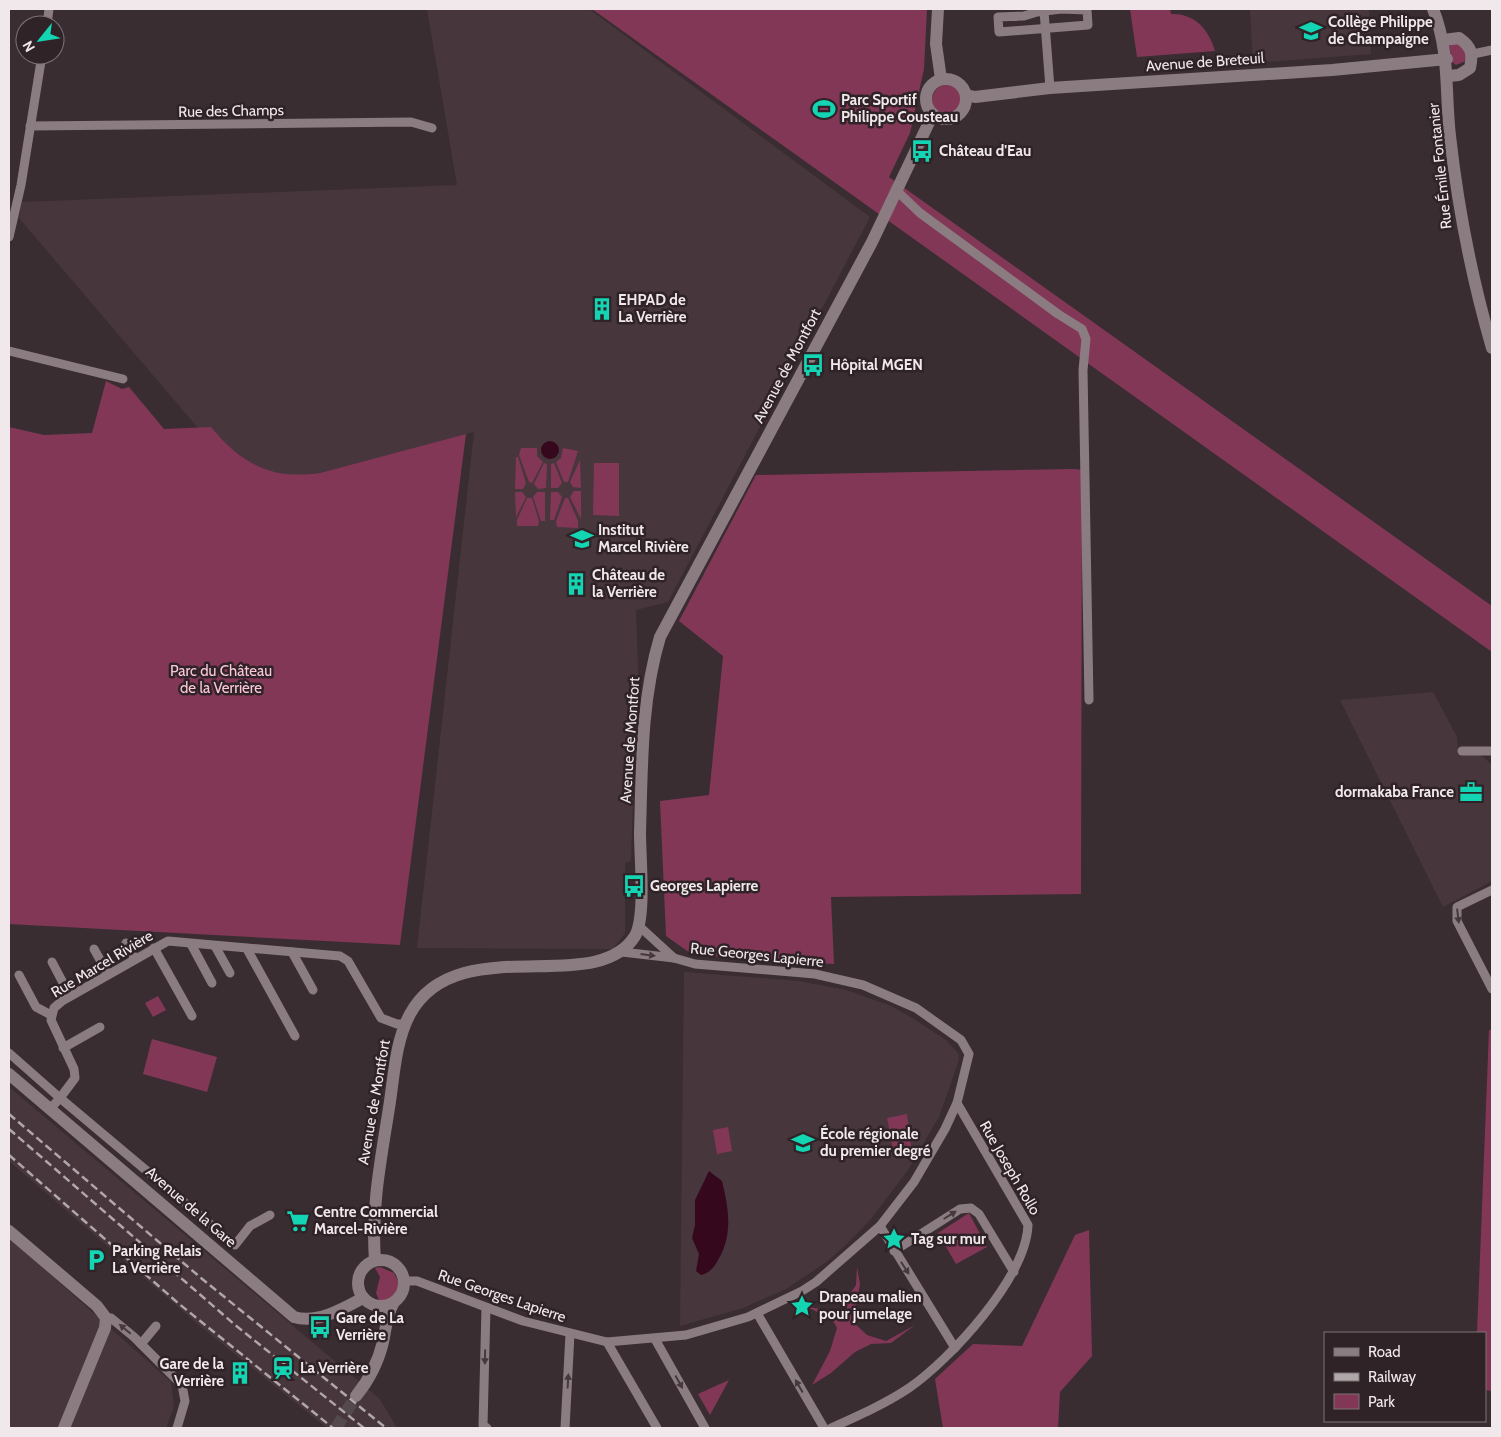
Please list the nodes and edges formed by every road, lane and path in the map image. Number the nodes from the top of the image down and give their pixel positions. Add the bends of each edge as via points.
1 (938, 9) edge
2 (1433, 9) edge
3 (1044, 11) junction
4 (1046, 29) junction
5 (1444, 40) junction
6 (1492, 50) edge
7 (1473, 54) junction
8 (1446, 59) junction
9 (40, 65) edge
10 (1448, 76) junction
11 (941, 79) junction
12 (1050, 88) junction
13 (966, 96) junction
14 (933, 114) junction
15 (30, 126) junction
16 (432, 128) dead end
17 (897, 191) junction
18 (9, 237) edge
19 (1492, 348) edge
20 (9, 351) edge
21 (123, 379) dead end
22 (1089, 700) dead end
23 (1462, 751) dead end
24 (1492, 751) edge
25 (1492, 890) edge
26 (640, 926) junction
27 (126, 943) dead end
28 (190, 944) junction
29 (215, 946) junction
30 (154, 948) junction
31 (94, 949) dead end
32 (247, 949) junction
33 (292, 952) junction
34 (622, 952) junction
35 (674, 958) junction
36 (135, 959) junction
37 (52, 962) dead end
38 (230, 973) dead end
39 (108, 974) junction
40 (19, 975) dead end
41 (212, 983) dead end
42 (1492, 988) edge
43 (313, 990) dead end
44 (70, 996) junction
45 (51, 1015) junction
46 (192, 1016) dead end
47 (406, 1024) junction
48 (100, 1027) dead end
49 (295, 1036) dead end
50 (63, 1048) junction
51 (9, 1052) edge
52 (9, 1074) edge
53 (60, 1098) junction
54 (957, 1103) junction
55 (51, 1108) junction
56 (270, 1215) dead end
57 (880, 1226) junction
58 (9, 1231) edge
59 (235, 1245) junction
60 (894, 1251) junction
61 (224, 1256) junction
62 (375, 1260) junction
63 (1014, 1272) junction
64 (405, 1281) junction
65 (363, 1298) junction
66 (92, 1303) junction
67 (393, 1304) junction
68 (376, 1306) junction
69 (486, 1308) junction
70 (756, 1314) junction
71 (106, 1318) junction
72 (156, 1326) dead end
73 (102, 1334) junction
74 (570, 1334) junction
75 (655, 1339) junction
76 (607, 1342) junction
77 (141, 1344) junction
78 (955, 1348) junction
79 (64, 1428) edge
80 (177, 1428) edge
81 (487, 1428) edge
82 (565, 1428) edge
83 (657, 1428) edge
84 (704, 1428) edge
85 (824, 1428) edge
86 (831, 1428) edge

1 - 11 street via 936,44
2 - 5 street, Rue Émile Fontanier
3 - 4 street
3 - 4 street via 1087,10 1088,25
3 - 4 street via 998,17 998,32
4 - 12 street
5 - 7 street via 1459,38
5 - 8 street, Rue Émile Fontanier
6 - 7 street
7 - 10 street via 1470,68 1459,75
8 - 10 street, Rue Émile Fontanier
8 - 12 street, Avenue de Breteuil via 1323,71
9 - 15 street
10 - 19 street, Rue Émile Fontanier via 1450,132 1460,210
11 - 13 street via 954,80 964,89
11 - 14 street via 931,86 926,97 928,109
12 - 13 street, Avenue de Breteuil
13 - 14 street via 959,114 946,119
14 - 17 street, Avenue de Montfort
15 - 16 street, Rue des Champs via 411,122
15 - 18 street
17 - 22 street via 920,213 1082,329 1086,339 1083,370
17 - 26 street, Avenue de Montfort via 660,637 645,707
20 - 21 street
23 - 24 street
25 -> 42 street via 1457,907 1457,921
26 - 34 street
26 - 35 street, Rue Georges Lapierre
27 - 36 street
28 - 29 street, Rue Marcel Rivière
28 - 30 street, Rue Marcel Rivière via 168,941
28 - 41 street
29 - 32 street, Rue Marcel Rivière
29 - 38 street
30 - 36 street, Rue Marcel Rivière
30 - 46 street
31 - 39 street
32 - 33 street, Rue Marcel Rivière
32 - 49 street
33 - 43 street
33 - 47 street, Rue Marcel Rivière via 340,956 348,961 381,1018
34 -> 35 street, Rue Georges Lapierre
34 - 47 street, Avenue de Montfort via 606,960 592,962 496,967 462,974 425,995
35 - 54 street, Rue Georges Lapierre via 695,964 815,974 863,985 916,1008 961,1040 969,1054
36 - 39 street, Rue Marcel Rivière
37 - 44 street
39 - 44 street, Rue Marcel Rivière
40 - 45 street via 36,1007
44 - 45 street, Rue Marcel Rivière via 58,1004
45 - 50 street, Rue Marcel Rivière via 52,1026
47 - 62 street, Avenue de Montfort via 398,1053 374,1205
48 - 50 street
50 - 53 street, Rue Marcel Rivière via 75,1078
51 - 53 street
52 - 55 street, Avenue de la Gare
53 - 55 street
53 - 59 street
54 - 57 street, Rue Georges Lapierre via 914,1182
54 - 63 street, Rue Joseph Rollo via 1028,1225 1028,1238
55 - 61 street, Avenue de la Gare
56 - 59 street via 250,1226
57 - 60 street
57 - 70 street, Rue Georges Lapierre via 816,1282
58 - 66 street
59 - 61 street
60 -> 63 street via 960,1209 971,1208 979,1214
60 -> 78 street
61 - 65 street, Avenue de la Gare via 300,1319 333,1314
62 - 64 street via 395,1263
62 - 65 street via 359,1274 359,1290
63 - 78 street, Rue Joseph Rollo
64 - 67 street via 402,1294
64 - 69 street, Rue Georges Lapierre via 417,1281
65 - 68 street
66 - 71 street via 102,1310
66 - 73 street
67 - 68 street
67 - 68 street via 378,1360 356,1396 375,1347
69 - 74 street, Rue Georges Lapierre
69 -> 81 street via 483,1425
70 - 75 street, Rue Georges Lapierre via 718,1327
85 -> 70 street
71 - 73 street
77 -> 71 street via 111,1318
72 - 77 street
73 - 79 street
74 - 76 street, Rue Georges Lapierre
82 -> 74 street
75 - 76 street, Rue Georges Lapierre
75 -> 84 street
76 - 83 street
77 - 80 street via 183,1388 185,1401
78 - 86 street, Rue Joseph Rollo via 910,1387 875,1408

